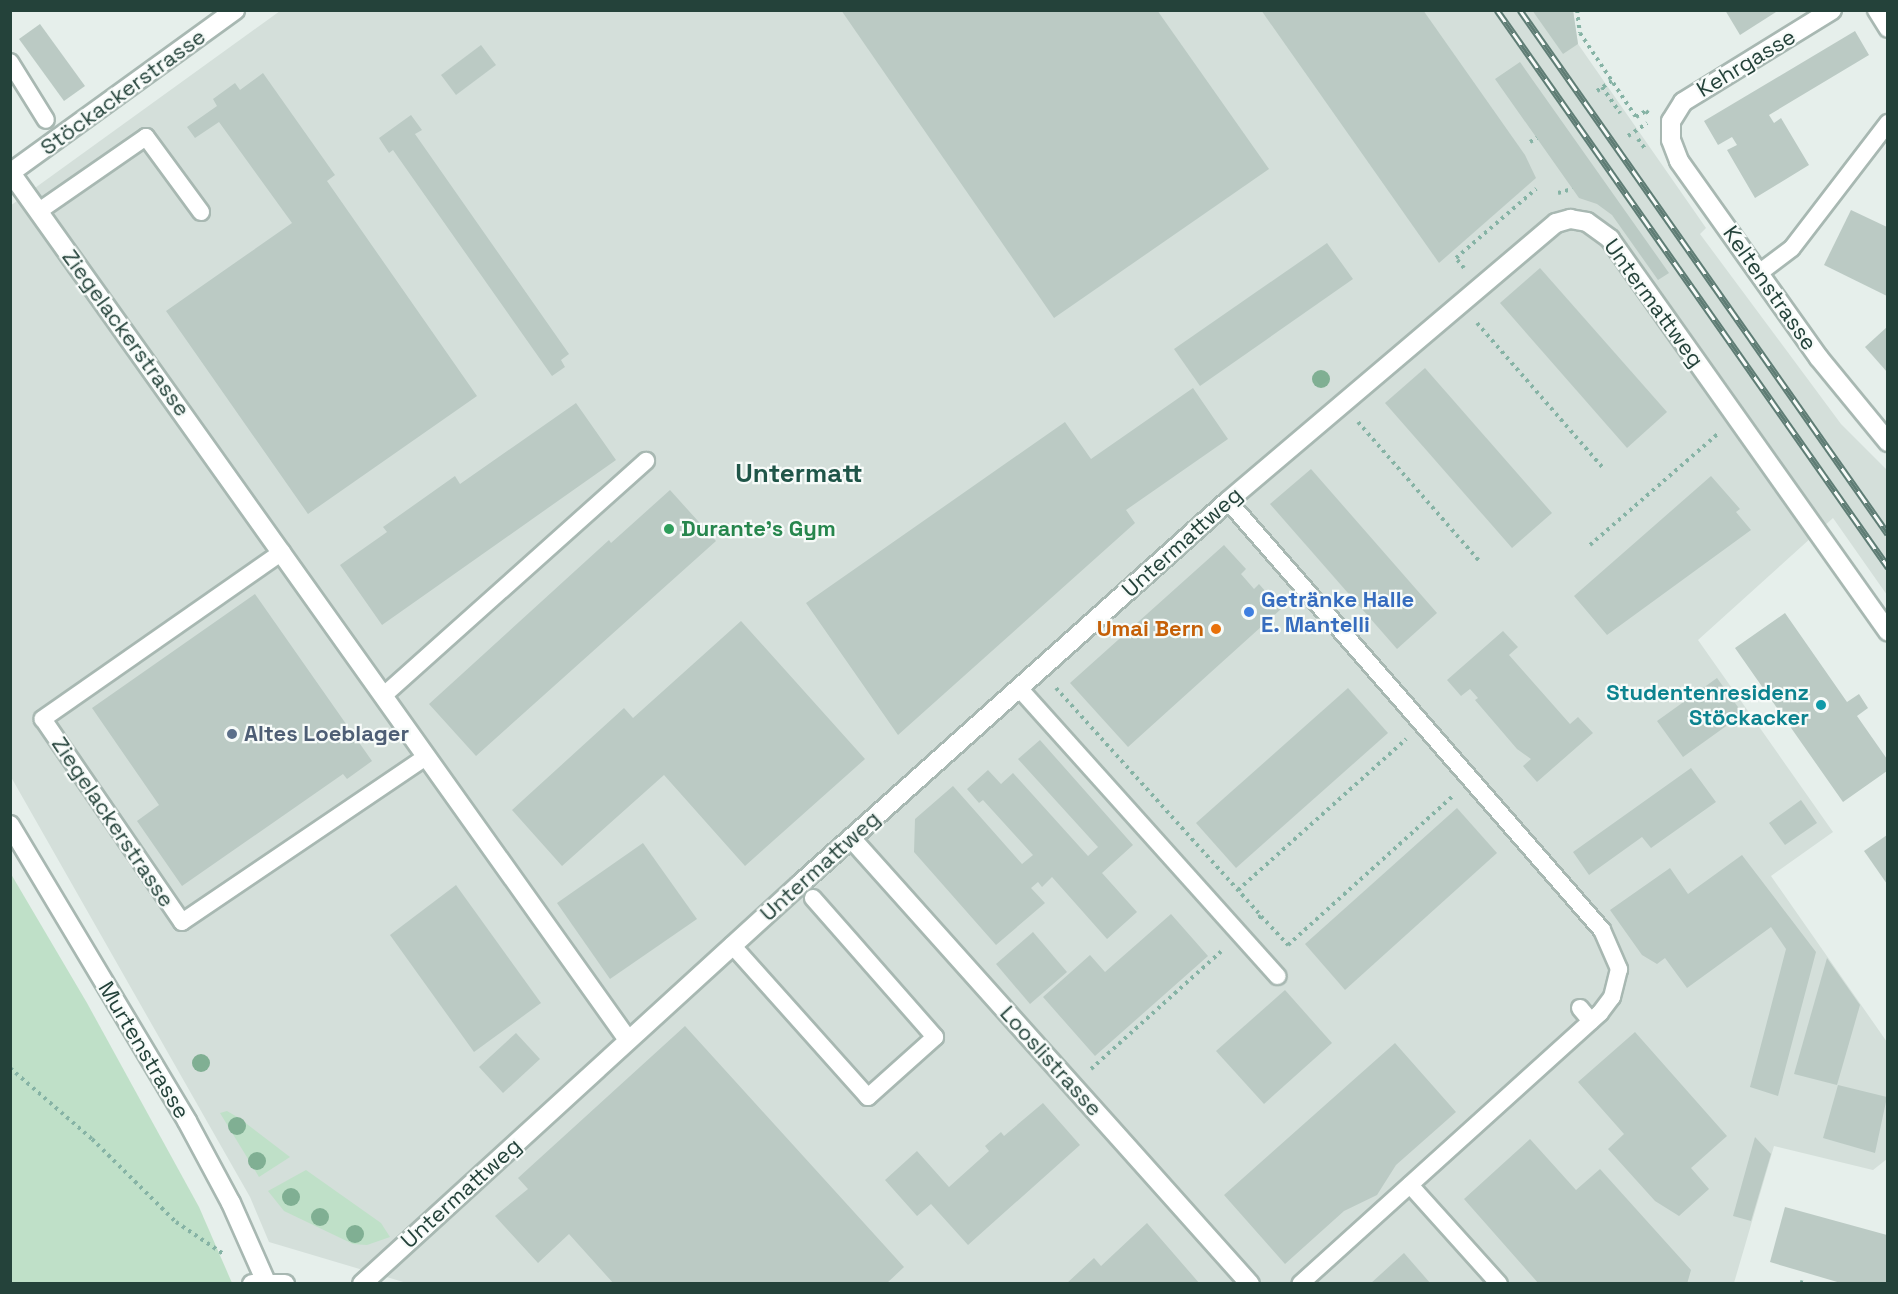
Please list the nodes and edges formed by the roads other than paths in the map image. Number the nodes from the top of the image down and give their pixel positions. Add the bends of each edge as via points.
1 (235, 10) edge
2 (1832, 10) edge
3 (1876, 10) edge
4 (1887, 29) edge
5 (12, 69) edge
6 (46, 120) dead end
7 (1887, 123) edge
8 (1670, 125) joint
9 (11, 173) edge
10 (39, 211) junction
11 (201, 212) dead end
12 (1759, 273) junction
13 (1887, 442) edge
14 (646, 461) dead end
15 (1228, 501) junction
16 (282, 552) junction
17 (1887, 632) edge
18 (1019, 688) junction
19 (383, 696) junction
20 (426, 756) junction
21 (10, 825) edge
22 (851, 838) junction
23 (813, 898) dead end
24 (732, 945) junction
25 (1276, 976) dead end
26 (1580, 1008) dead end
27 (1592, 1021) junction
28 (628, 1040) junction
29 (1410, 1185) junction
30 (259, 1283) edge
31 (285, 1284) edge
32 (362, 1284) edge
33 (1250, 1284) edge
34 (1300, 1284) edge
35 (1499, 1284) edge

1 - 9 street, Stöckackerstrasse
2 - 8 street, Kehrgasse via 1690,96 1677,109
3 - 4 lane
5 - 6 lane
7 - 12 lane via 1792,248
8 - 12 street, Keltenstrasse via 1676,156
9 - 10 street, Ziegelackerstrasse
10 - 11 lane via 146,137
10 - 16 street, Ziegelackerstrasse
12 - 13 street, Keltenstrasse via 1833,376
14 - 19 lane
15 - 17 street, Untermattweg via 1547,227 1570,219 1587,222 1602,231
15 - 18 street, Untermattweg
15 - 27 lane via 1602,930 1615,952 1618,982 1612,997
16 - 19 street, Ziegelackerstrasse
16 - 20 lane, Ziegelackerstrasse via 43,719 182,922
18 - 22 street, Untermattweg
18 - 25 lane
19 - 20 street, Ziegelackerstrasse
20 - 28 street, Ziegelackerstrasse
21 - 30 street, Murtenstrasse via 187,1121 231,1203
22 - 24 street, Untermattweg
22 - 33 street, Looslistrasse
23 - 24 lane via 935,1037 868,1097
24 - 28 street, Untermattweg
26 - 27 lane
27 - 29 lane
28 - 32 street, Untermattweg
29 - 34 lane
29 - 35 lane
30 - 31 street, Murtenstrasse

